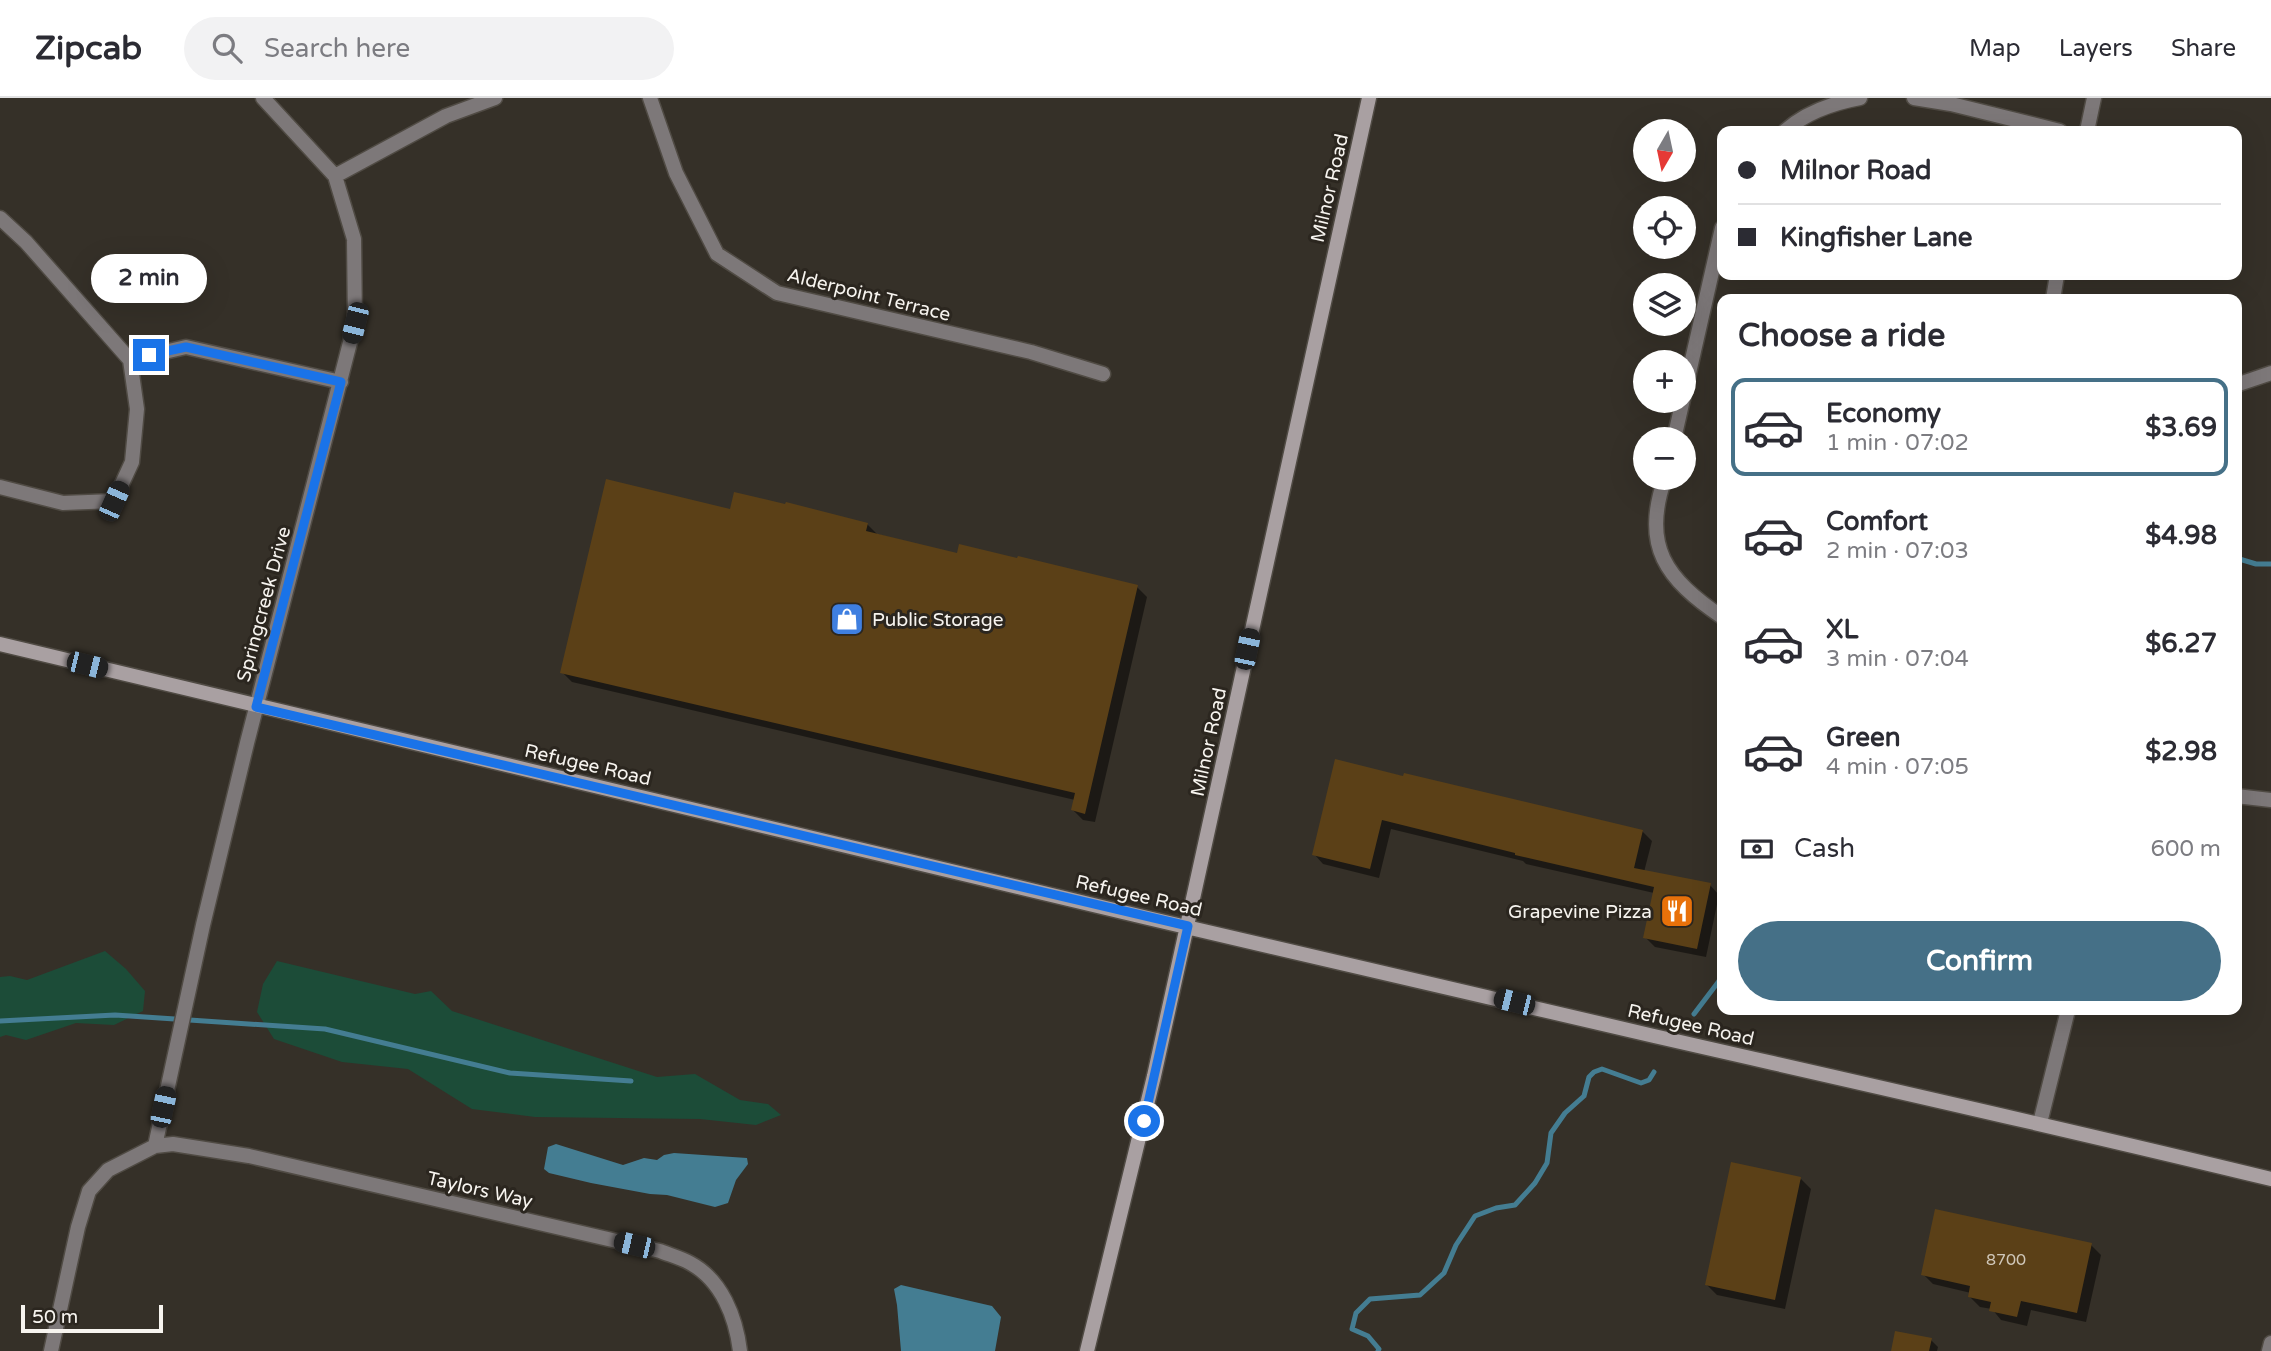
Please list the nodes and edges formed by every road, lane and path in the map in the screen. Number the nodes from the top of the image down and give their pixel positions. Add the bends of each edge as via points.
1 (263, 98) edge
2 (495, 98) edge
3 (650, 98) edge
4 (1369, 98) edge
5 (1860, 98) edge
6 (1914, 98) edge
7 (2094, 98) edge
8 (1793, 126) edge
9 (2040, 126) edge
10 (2088, 126) edge
11 (335, 176) junction
12 (0, 219) edge
13 (1717, 250) edge
14 (130, 360) junction
15 (2271, 373) edge
16 (1103, 374) dead end
17 (341, 382) junction
18 (2242, 382) edge
19 (1677, 427) edge
20 (0, 487) edge
21 (1661, 490) edge
22 (1717, 613) edge
23 (0, 644) edge
24 (256, 707) junction
25 (2242, 797) edge
26 (2271, 800) edge
27 (1188, 926) junction
28 (2067, 1015) edge
29 (2040, 1123) junction
30 (155, 1146) junction
31 (2271, 1179) edge
32 (2271, 1343) edge
33 (51, 1351) edge
34 (740, 1351) edge
35 (1087, 1351) edge
36 (2269, 1351) edge

1 - 11 street, Springcreek Drive
2 - 11 street via 436,121
3 - 16 street, Alderpoint Terrace via 676,173 717,254 778,293 1031,352
4 - 27 main road, Milnor Road
5 - 8 street via 1816,111
6 - 9 street
7 - 10 street
11 - 17 street, Springcreek Drive via 354,239 355,323
12 - 14 street via 26,242
13 - 19 street
14 - 17 street via 186,347
14 - 20 street via 136,409 132,462 114,501 63,503
15 - 18 street
17 - 24 street, Springcreek Drive
21 - 22 street via 1656,526 1670,573
23 - 24 main road, Refugee Road
24 - 27 main road, Refugee Road
24 - 30 street, Springcreek Drive
25 - 26 street
27 - 29 main road, Refugee Road
27 - 35 main road, Milnor Road
28 - 29 street
29 - 31 main road, Refugee Road
30 - 33 street via 108,1170 89,1191
30 - 34 street, Taylors Way via 173,1144 249,1156 660,1251 693,1264 711,1281 729,1305
32 - 36 street

